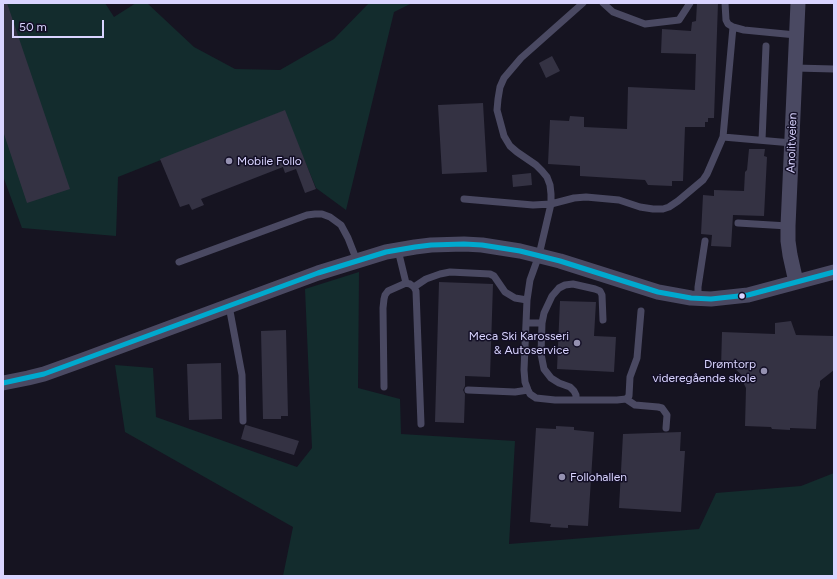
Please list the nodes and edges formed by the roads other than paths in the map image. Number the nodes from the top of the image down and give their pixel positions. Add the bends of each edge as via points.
1 (582, 3) edge
2 (603, 3) edge
3 (690, 3) edge
4 (725, 3) edge
5 (798, 3) edge
6 (733, 27) junction
7 (796, 35) junction
8 (766, 46) dead end
9 (795, 68) junction
10 (834, 69) edge
11 (723, 137) junction
12 (762, 140) junction
13 (792, 143) junction
14 (464, 199) dead end
15 (551, 204) junction
16 (738, 223) dead end
17 (788, 226) junction
18 (705, 241) dead end
19 (398, 250) junction
20 (539, 255) junction
21 (357, 261) junction
22 (179, 262) dead end
23 (834, 272) edge
24 (796, 282) junction
25 (406, 283) junction
26 (414, 287) junction
27 (698, 298) junction
28 (527, 300) junction
29 (229, 306) junction
30 (641, 311) dead end
31 (603, 320) dead end
32 (526, 323) junction
33 (542, 323) junction
34 (3, 383) edge
35 (384, 387) dead end
36 (468, 390) dead end
37 (528, 390) junction
38 (626, 399) junction
39 (576, 400) junction
40 (243, 421) dead end
41 (421, 424) dead end
42 (666, 428) dead end

1 - 15 lane via 521,58 504,78 498,99 497,110 504,136 510,146 536,165 547,177
2 - 3 lane via 613,12 645,24 679,20
4 - 6 lane via 726,20
5 - 7 street, Anolitveien
6 - 7 lane
6 - 11 lane
7 - 9 street, Anolitveien
8 - 12 lane
9 - 10 lane
9 - 13 street, Anolitveien
11 - 12 lane
11 - 15 lane via 703,180 669,207 653,209 619,200 586,197
12 - 13 lane
13 - 17 street, Anolitveien
14 - 15 lane via 533,205
15 - 20 lane
16 - 17 lane
17 - 24 street, Anolitveien via 790,255
18 - 27 lane
19 - 20 street via 464,244
19 - 21 street
19 - 25 lane
20 - 27 street via 653,291
20 - 28 lane via 530,280
21 - 22 lane via 341,226 330,217 315,214
21 - 29 street
23 - 24 street
24 - 27 street via 738,297
25 - 26 lane
25 - 35 lane via 388,291 384,299
26 - 28 lane via 426,279 450,272 490,274 505,292
26 - 41 lane
28 - 32 lane
29 - 34 street via 62,368
29 - 40 lane via 242,375
30 - 38 lane via 637,358 630,377 629,396
31 - 33 lane via 600,291 573,284 559,288 552,296
32 - 33 lane
32 - 37 lane via 524,370
33 - 39 lane via 541,354 544,369 551,378 570,387 576,394
36 - 37 lane
37 - 39 lane via 536,398
38 - 39 lane
38 - 42 lane via 634,405 662,408 667,415

